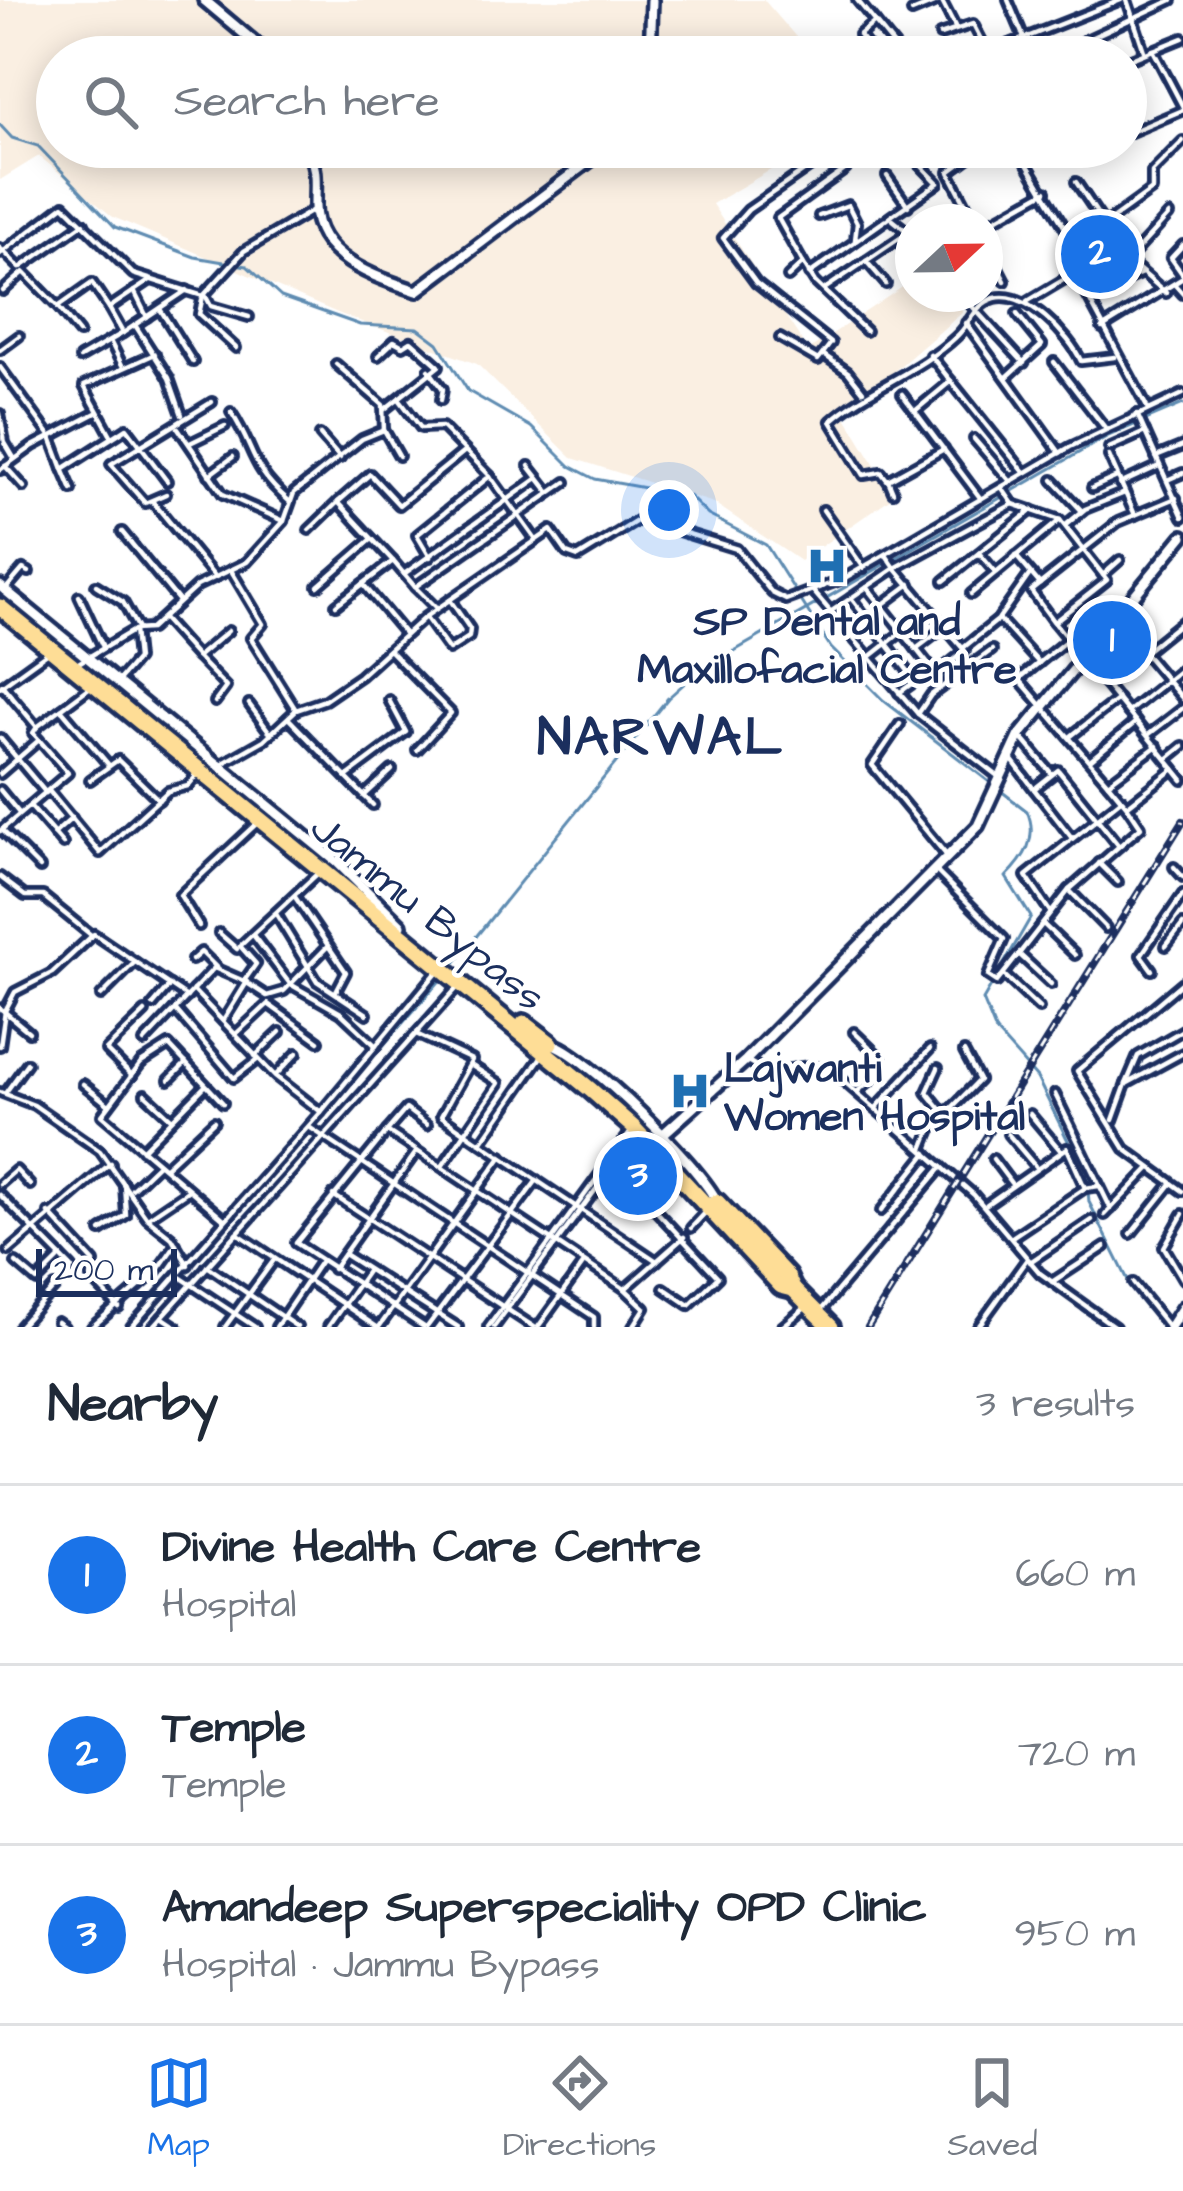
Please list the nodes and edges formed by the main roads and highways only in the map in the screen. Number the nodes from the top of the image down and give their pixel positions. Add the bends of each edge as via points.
1 (2, 591) edge
2 (0, 611) edge
3 (398, 928) junction
4 (832, 1327) edge

1 - 3 highway, Jammu Bypass
2 - 3 highway, Jammu Bypass
3 - 4 highway, Jammu Bypass via 548,1051 781,1286

